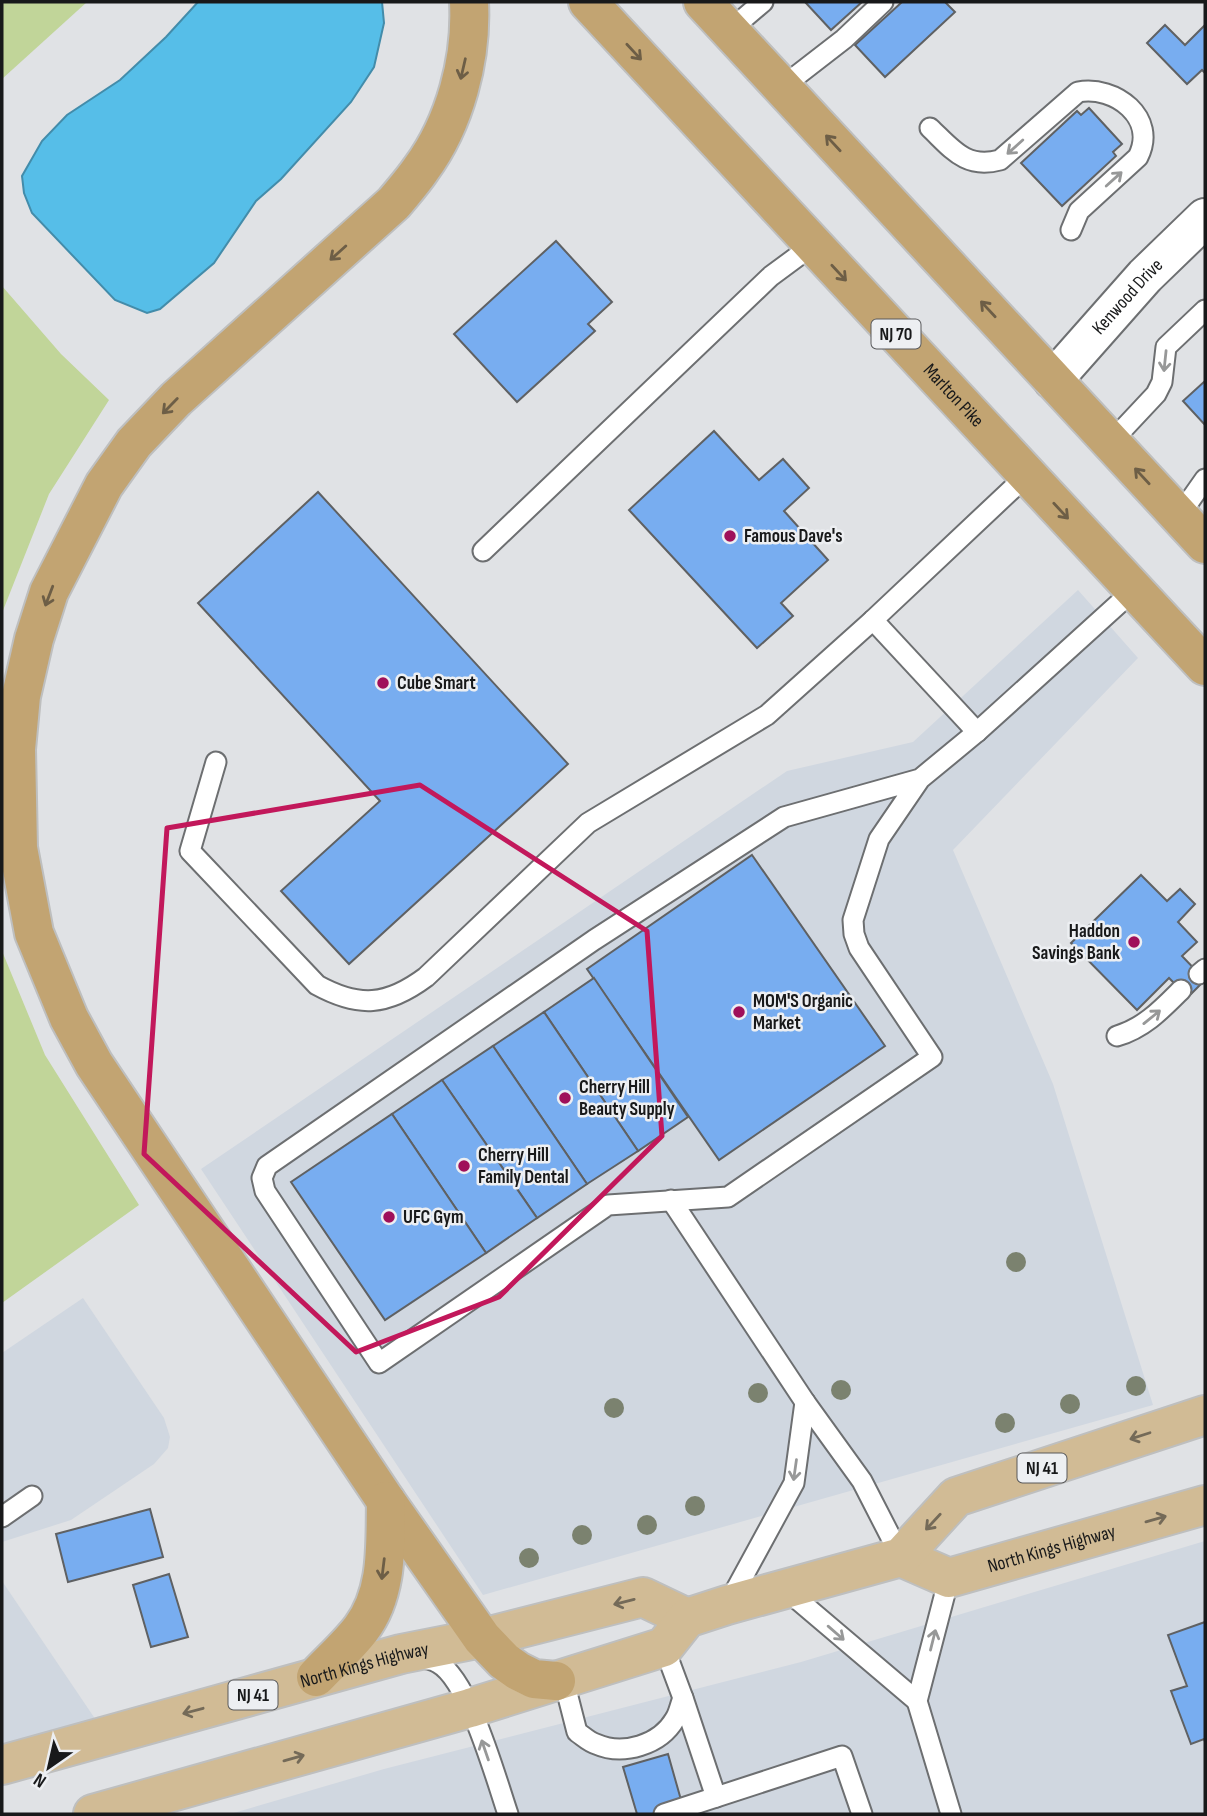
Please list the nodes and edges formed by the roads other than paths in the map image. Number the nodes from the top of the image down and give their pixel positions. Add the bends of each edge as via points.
1 (469, 2) edge
2 (588, 2) edge
3 (703, 2) edge
4 (763, 2) edge
5 (883, 2) edge
6 (730, 30) junction
7 (782, 87) junction
8 (930, 128) dead end
9 (1205, 218) edge
10 (1071, 230) dead end
11 (813, 245) junction
12 (1205, 310) edge
13 (1053, 380) junction
14 (1111, 442) junction
15 (1027, 475) junction
16 (1205, 479) edge
17 (1179, 516) junction
18 (1205, 544) edge
19 (483, 551) dead end
20 (1135, 589) junction
21 (873, 620) junction
22 (1205, 666) edge
23 (976, 732) junction
24 (216, 762) dead end
25 (920, 779) junction
26 (1181, 990) dead end
27 (1116, 1035) dead end
28 (671, 1200) junction
29 (805, 1402) junction
30 (1205, 1415) edge
31 (32, 1496) dead end
32 (386, 1501) junction
33 (1205, 1505) edge
34 (2, 1517) edge
35 (901, 1557) junction
36 (949, 1578) junction
37 (784, 1588) junction
38 (727, 1605) junction
39 (676, 1633) junction
40 (482, 1638) junction
41 (401, 1654) junction
42 (316, 1677) junction
43 (556, 1681) junction
44 (683, 1698) junction
45 (917, 1701) junction
46 (470, 1708) junction
47 (2, 1765) edge
48 (716, 1797) junction
49 (161, 1805) edge
50 (93, 1814) edge
51 (508, 1814) edge
52 (664, 1814) edge
53 (862, 1814) edge
54 (951, 1814) edge

1 -> 32 highway via 469,44 457,97 422,168 394,202 176,399 134,443 104,485 49,592 34,639 16,748 18,848 24,891 34,933 69,1018 94,1064
2 -> 11 highway, Marlton Pike / NJ 70
3 - 6 highway
4 - 6 lane
5 - 7 lane
6 - 7 highway
13 -> 7 highway
10 -> 8 lane via 1079,211 1138,158 1143,147 1142,129 1125,102 1108,92 1078,92 1000,160 985,164 959,155
9 - 13 street, Kenwood Drive via 1145,276
11 -> 15 highway, Marlton Pike / NJ 70
11 - 19 lane via 771,276
12 -> 14 lane via 1166,346 1156,394
13 - 14 highway
17 -> 14 highway
15 -> 20 highway, Marlton Pike / NJ 70
15 - 21 lane
16 - 17 lane
17 - 18 highway
20 - 22 highway, Marlton Pike / NJ 70
20 - 23 lane
21 - 23 lane
21 - 24 lane via 767,715 588,823 426,977 407,992 385,1000 361,1002 317,985 190,851
23 - 25 lane
25 - 28 lane via 878,839 853,927 859,948 932,1057 728,1196
25 - 28 lane via 784,817 594,940 267,1166 262,1178 265,1191 379,1363 608,1205
27 -> 26 lane via 1149,1021
28 - 29 lane
29 - 35 lane via 862,1481
29 -> 38 lane via 794,1483
30 -> 35 main road, NJ 41 via 956,1497
31 - 34 lane
32 - 40 highway
32 -> 42 highway via 384,1570 372,1612
36 -> 33 main road, North Kings Highway
35 - 36 main road
35 - 37 main road
45 -> 36 lane
37 - 38 main road
37 -> 45 lane
38 - 39 main road
39 -> 40 main road, North Kings Highway / NJ 41 via 643,1597
39 - 43 main road
39 - 44 lane
40 - 41 main road, North Kings Highway / NJ 41
40 - 43 highway via 518,1671 534,1679
41 - 42 main road, North Kings Highway / NJ 41
41 - 46 lane via 439,1663 461,1688
42 -> 47 main road, North Kings Highway / NJ 41
43 - 44 lane via 566,1689 577,1732 596,1744 617,1749 640,1746 659,1736 675,1720
43 - 46 main road
44 - 48 lane
45 - 54 lane
49 -> 46 main road
51 -> 46 lane
48 - 52 lane
48 - 53 lane via 842,1756
49 - 50 main road

